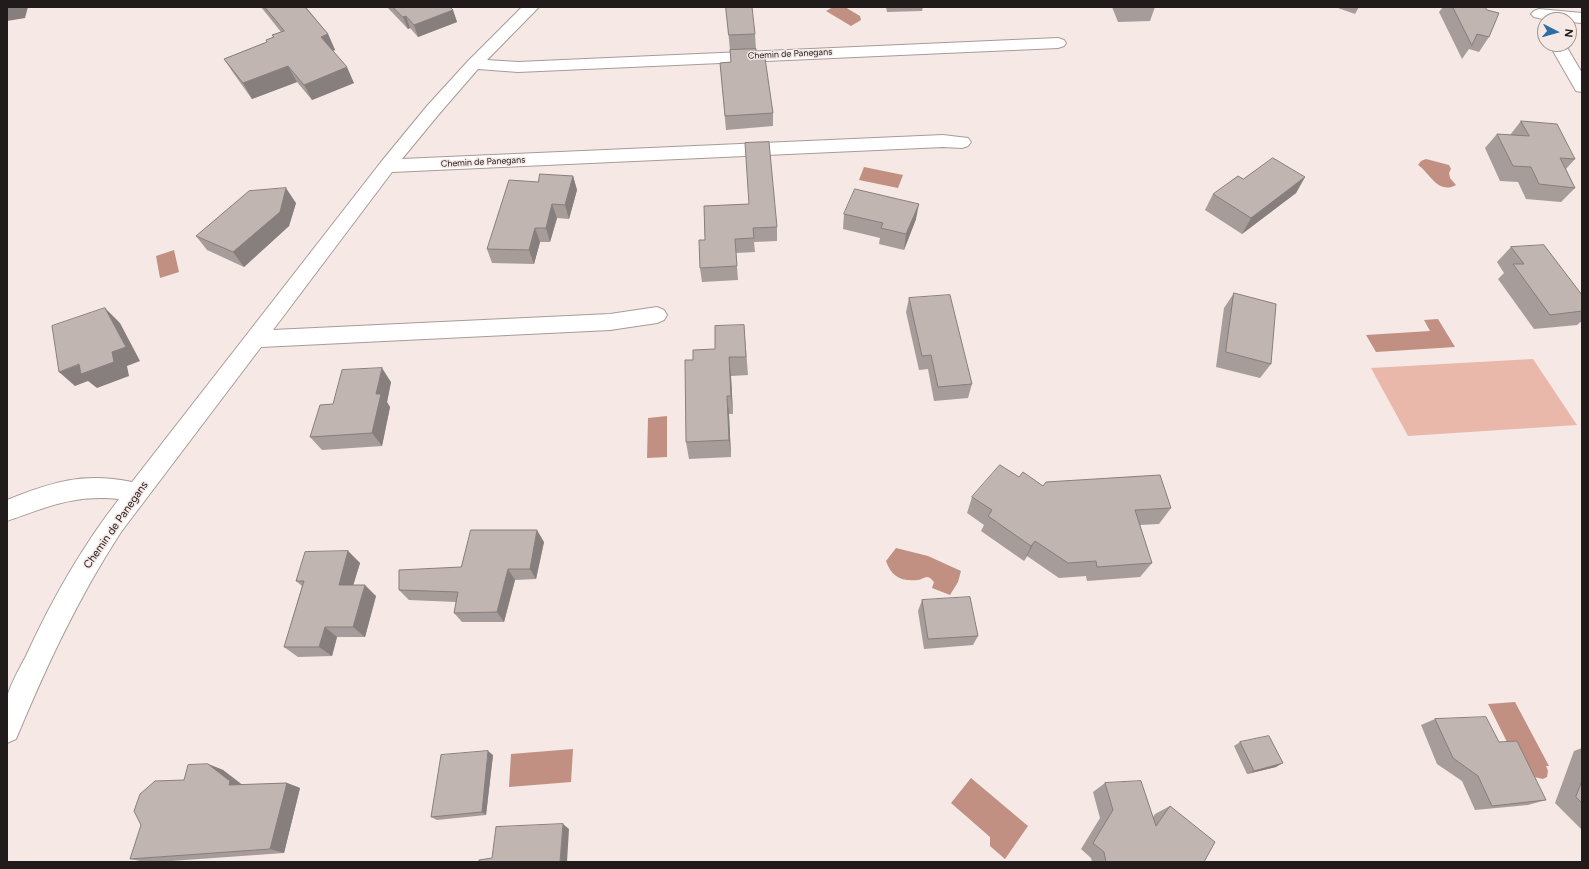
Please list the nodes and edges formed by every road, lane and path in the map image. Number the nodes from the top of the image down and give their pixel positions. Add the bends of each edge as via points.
1 (531, 7) edge
2 (1556, 7) edge
3 (1582, 11) edge
4 (1058, 43) dead end
5 (1562, 52) edge
6 (474, 64) junction
7 (1582, 87) edge
8 (962, 142) dead end
9 (387, 166) junction
10 (657, 315) dead end
11 (255, 339) junction
12 (137, 493) junction
13 (7, 511) edge
14 (7, 730) edge

1 - 6 street, Chemin de Panegans
2 - 3 street
4 - 6 street, Chemin de Panegans via 518,67
5 - 7 street
6 - 9 street, Chemin de Panegans
8 - 9 street, Chemin de Panegans
9 - 11 street, Chemin de Panegans
10 - 11 street via 610,322
11 - 12 street, Chemin de Panegans
12 - 13 street via 101,487 79,487 50,494
12 - 14 street, Chemin de Panegans via 96,549 69,595

